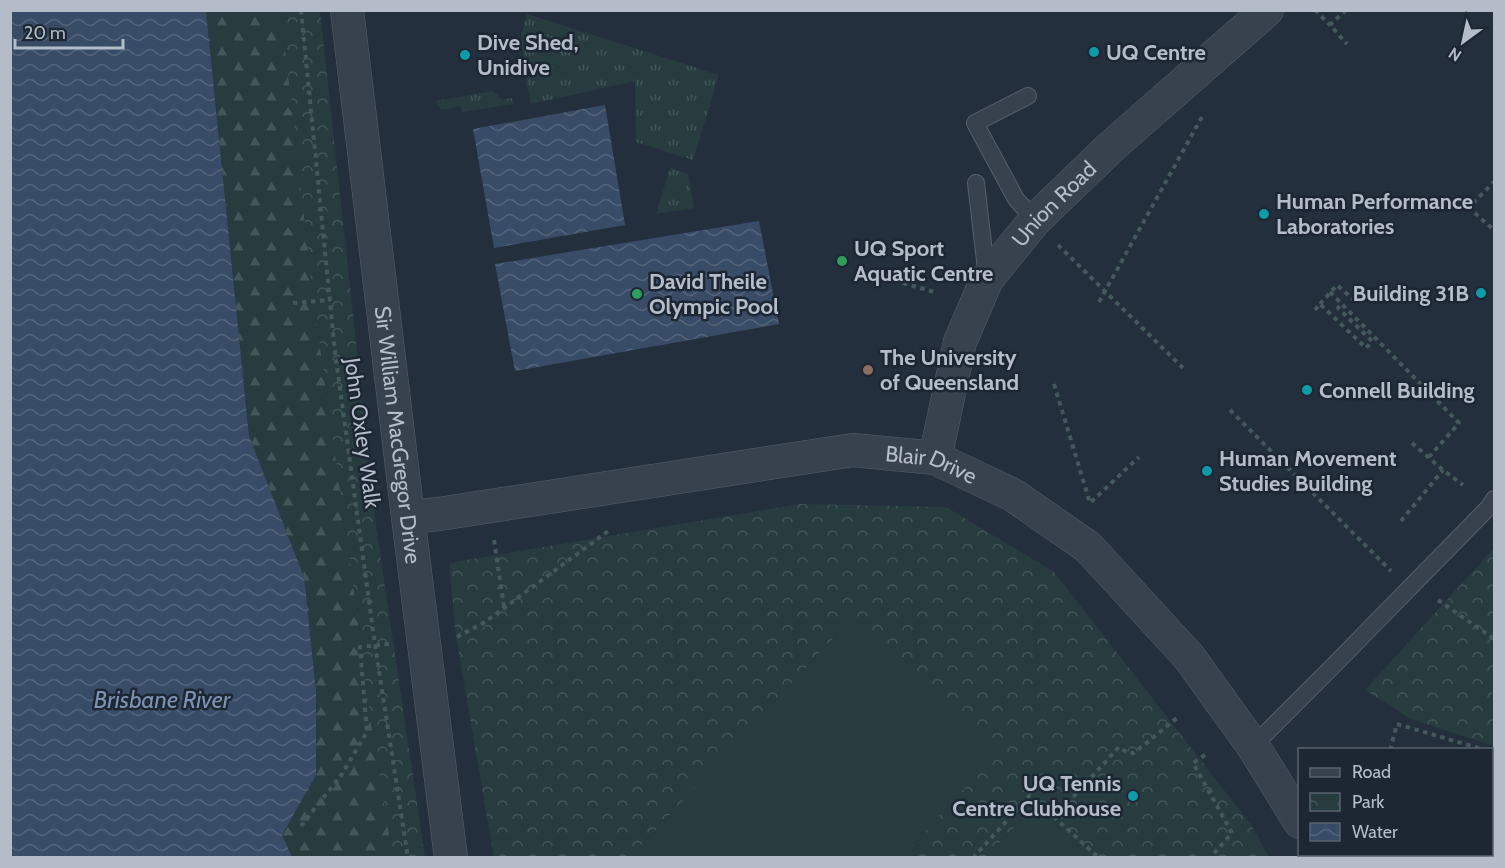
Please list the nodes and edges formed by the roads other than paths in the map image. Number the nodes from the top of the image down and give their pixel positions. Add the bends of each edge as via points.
1 (347, 10) edge
2 (1267, 10) edge
3 (1028, 96) dead end
4 (976, 183) dead end
5 (1035, 220) junction
6 (987, 279) junction
7 (935, 458) junction
8 (1494, 498) edge
9 (408, 517) junction
10 (1253, 746) junction
11 (1298, 820) edge
12 (451, 858) edge

1 - 9 street, Sir William MacGregor Drive
2 - 5 street, Union Road via 1112,146
3 - 5 lane via 975,123 1016,199
4 - 6 lane
5 - 6 street, Union Road
6 - 7 street, Union Road via 960,342
7 - 9 street, Blair Drive via 853,450
7 - 10 street, Blair Drive via 1014,495 1088,547 1189,657
8 - 10 lane
9 - 12 street, Sir William MacGregor Drive
10 - 11 street, Blair Drive

